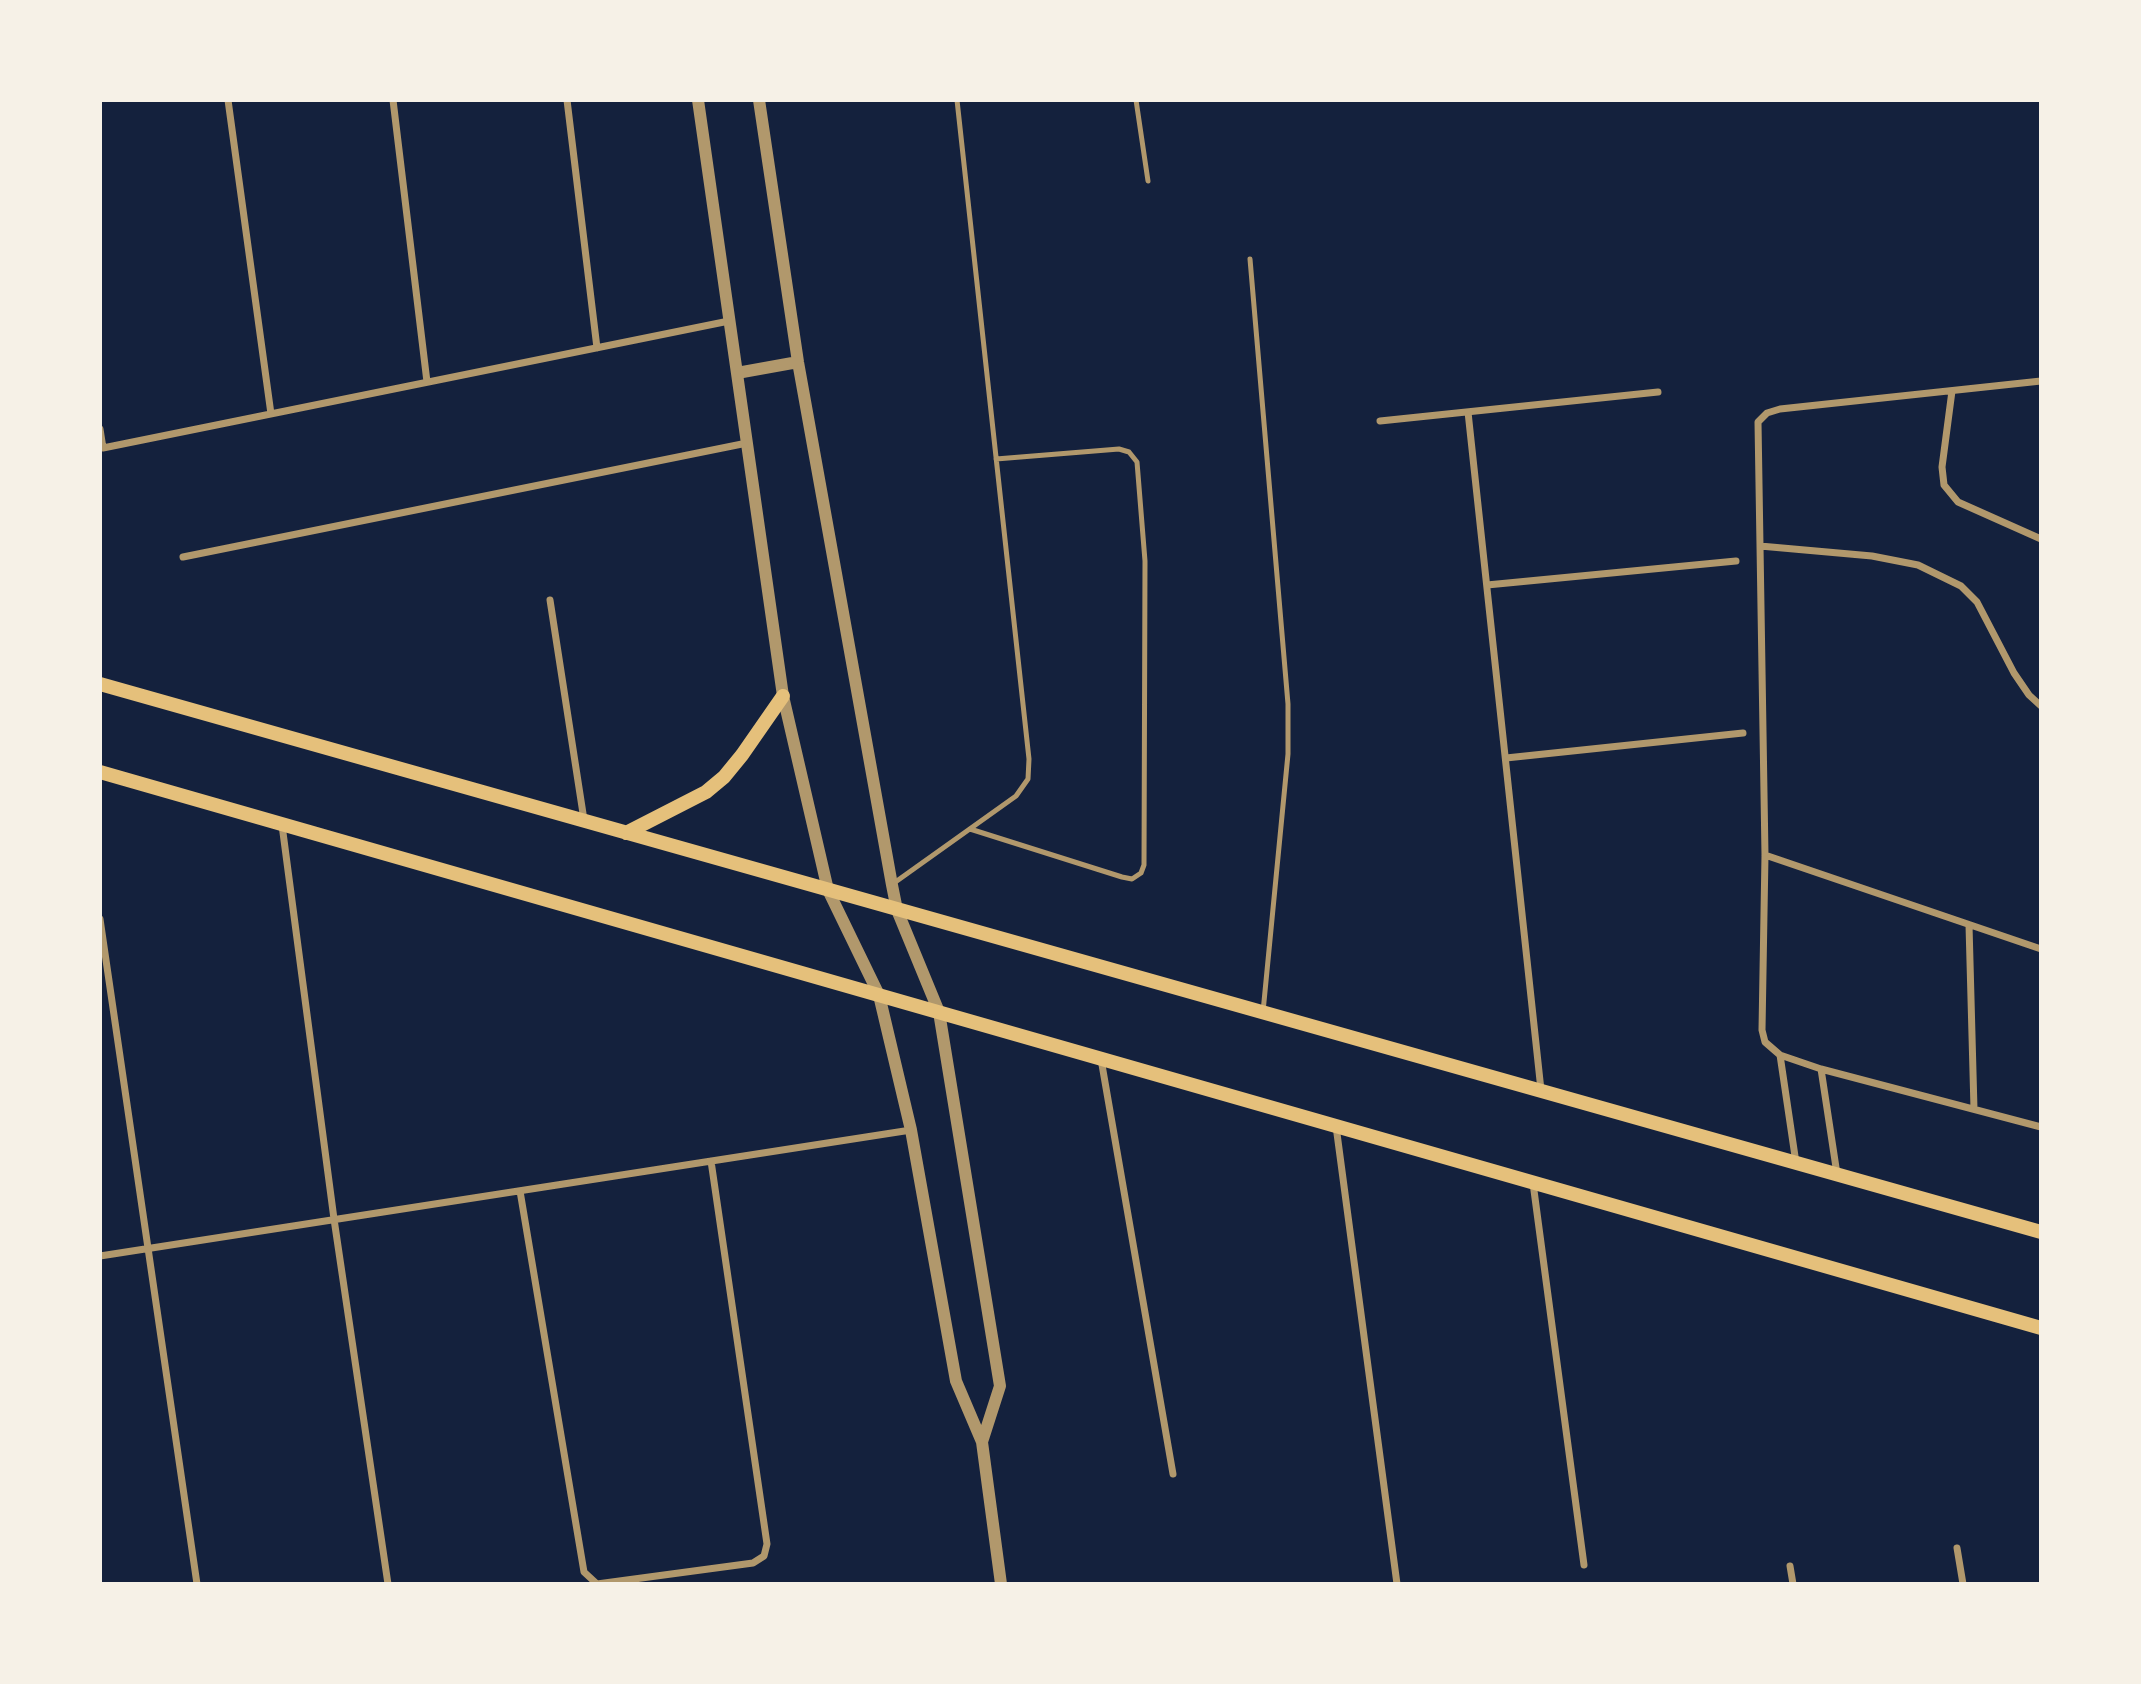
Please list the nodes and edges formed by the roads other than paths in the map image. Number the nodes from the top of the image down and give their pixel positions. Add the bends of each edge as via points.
1 (228, 100) edge
2 (393, 100) edge
3 (567, 100) edge
4 (698, 100) edge
5 (759, 100) edge
6 (957, 100) edge
7 (1136, 100) edge
8 (1148, 181) dead end
9 (1250, 259) dead end
10 (729, 321) junction
11 (597, 348) junction
12 (798, 362) junction
13 (737, 373) junction
14 (2041, 381) edge
15 (426, 382) junction
16 (1952, 391) junction
17 (1658, 392) dead end
18 (1468, 412) junction
19 (271, 414) junction
20 (1380, 421) dead end
21 (100, 429) edge
22 (747, 443) junction
23 (101, 449) edge
24 (996, 459) junction
25 (2041, 539) edge
26 (1760, 546) junction
27 (183, 557) dead end
28 (1736, 561) dead end
29 (1487, 585) junction
30 (550, 600) dead end
31 (100, 684) edge
32 (783, 696) junction
33 (2041, 706) edge
34 (1743, 733) dead end
35 (1506, 758) junction
36 (100, 772) edge
37 (584, 821) junction
38 (282, 825) junction
39 (970, 829) junction
40 (626, 833) junction
41 (1765, 855) junction
42 (892, 885) junction
43 (828, 890) junction
44 (897, 910) junction
45 (100, 919) edge
46 (1969, 925) junction
47 (2041, 949) edge
48 (880, 995) junction
49 (939, 1012) junction
50 (1263, 1013) junction
51 (1780, 1055) junction
52 (1101, 1059) junction
53 (1821, 1069) junction
54 (1541, 1092) junction
55 (1974, 1109) junction
56 (1336, 1126) junction
57 (2041, 1127) edge
58 (911, 1130) junction
59 (710, 1161) junction
60 (1797, 1164) junction
61 (1837, 1174) junction
62 (1532, 1182) junction
63 (520, 1191) junction
64 (334, 1219) junction
65 (2041, 1232) edge
66 (148, 1248) junction
67 (100, 1256) edge
68 (2041, 1328) edge
69 (982, 1442) junction
70 (1173, 1474) dead end
71 (1957, 1548) dead end
72 (1584, 1565) dead end
73 (1790, 1566) dead end
74 (197, 1584) edge
75 (388, 1584) edge
76 (1001, 1584) edge
77 (1397, 1584) edge
78 (1793, 1584) edge
79 (1963, 1584) edge

1 - 19 street
2 - 15 street
3 - 11 street
4 - 10 street
5 - 12 street
6 - 24 lane
7 - 8 lane
9 - 50 lane via 1289,704
10 - 11 street
10 - 13 street
11 - 15 street
12 - 13 street
12 - 42 street
13 - 22 street
14 - 16 street
15 - 19 street
16 - 25 street via 1942,467 1944,485 1958,502
16 - 26 street via 1767,413 1758,422
17 - 18 street
18 - 20 street
18 - 29 street
19 - 23 street
21 - 23 street
22 - 27 street
22 - 32 street
24 - 39 lane via 1028,779 1016,796
24 - 39 lane via 1119,449 1137,462 1145,561 1143,865 1132,879 1122,877
26 - 33 street via 1918,565 1961,586 1977,602 2014,673
26 - 41 street
28 - 29 street
29 - 35 street
30 - 37 street
31 - 37 main road
32 - 40 main road via 724,777 706,792
32 - 43 street
34 - 35 street
35 - 54 street
36 - 38 main road
37 - 40 main road
38 - 48 main road
38 - 64 street
39 - 42 lane
40 - 43 main road
41 - 46 street
41 - 51 street via 1762,1030 1765,1042
42 - 44 street
43 - 44 main road
43 - 48 street
44 - 49 street
44 - 50 main road
45 - 66 street
46 - 47 street
46 - 55 street
48 - 49 main road
48 - 58 street
49 - 52 main road
49 - 69 street via 1000,1387
50 - 54 main road
51 - 53 street
51 - 60 street
52 - 56 main road
52 - 70 street
53 - 55 street
53 - 61 street
54 - 60 main road
55 - 57 street
56 - 62 main road
56 - 77 street
58 - 59 street
58 - 69 street via 956,1381
59 - 63 street
59 - 63 street via 767,1544 764,1556 753,1563 597,1584 584,1572
60 - 61 main road
61 - 65 main road
62 - 68 main road
62 - 72 street
63 - 64 street
64 - 66 street
64 - 75 street
66 - 67 street
66 - 74 street
69 - 76 street
71 - 79 street
73 - 78 street

